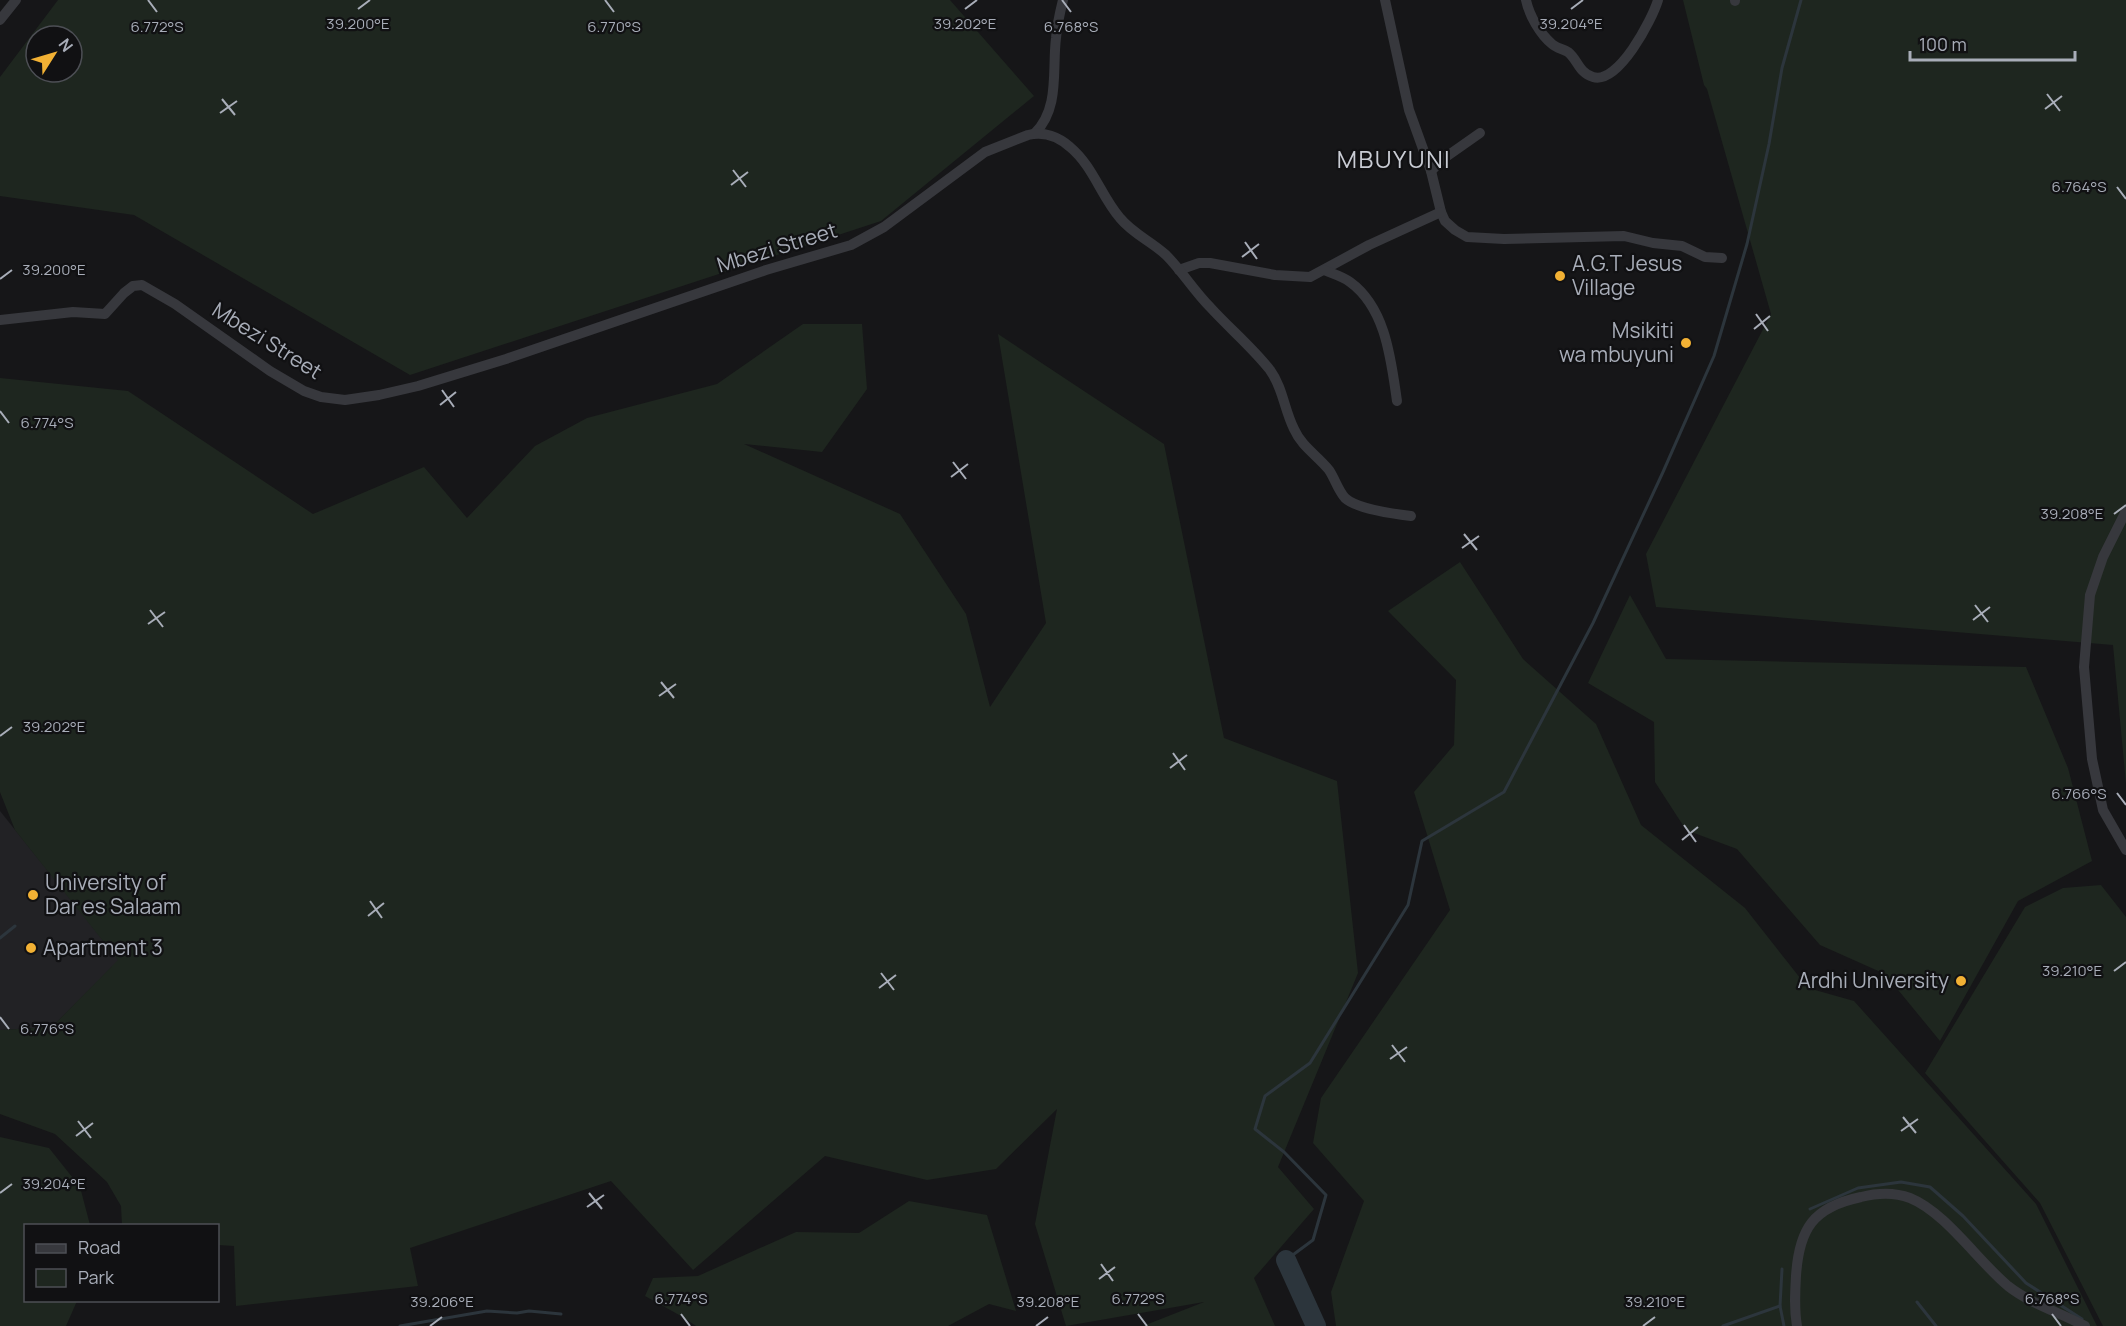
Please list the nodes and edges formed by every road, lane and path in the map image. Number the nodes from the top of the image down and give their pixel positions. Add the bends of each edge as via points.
1 (16, 0) edge
2 (1063, 0) edge
3 (1385, 0) edge
4 (1526, 0) edge
5 (1658, 0) edge
6 (0, 20) edge
7 (1035, 133) junction
8 (1480, 133) dead end
9 (1431, 171) junction
10 (1441, 213) junction
11 (1722, 258) dead end
12 (1179, 270) junction
13 (1324, 270) junction
14 (0, 320) edge
15 (1397, 401) dead end
16 (2126, 511) edge
17 (1411, 516) dead end
18 (2126, 850) edge
19 (1797, 1326) edge
20 (2085, 1326) edge

1 - 6 street
2 - 7 street via 1052,101 1048,117
3 - 9 street via 1409,110
4 - 5 street via 1542,33 1552,44 1571,55 1582,72 1601,78 1634,47
7 - 12 street via 1050,135 1083,159 1120,218
7 - 14 street, Mbezi Street via 985,152 884,227 851,246 766,270 506,359 379,395 345,400 304,391 142,285 124,292 105,314 73,312
8 - 9 street
9 - 10 street
10 - 11 street via 1445,221 1467,237 1624,236
10 - 13 street
12 - 13 street via 1198,263 1292,277 1310,277
12 - 17 street via 1210,308 1253,349 1280,384 1286,409 1302,443 1327,468 1346,498 1366,507
13 - 15 street via 1349,281 1373,309 1389,349
16 - 18 street via 2103,557 2090,595 2084,667 2092,759 2103,810
19 - 20 street via 1797,1258 1814,1218 1849,1199 1892,1194 1925,1206 2025,1298

